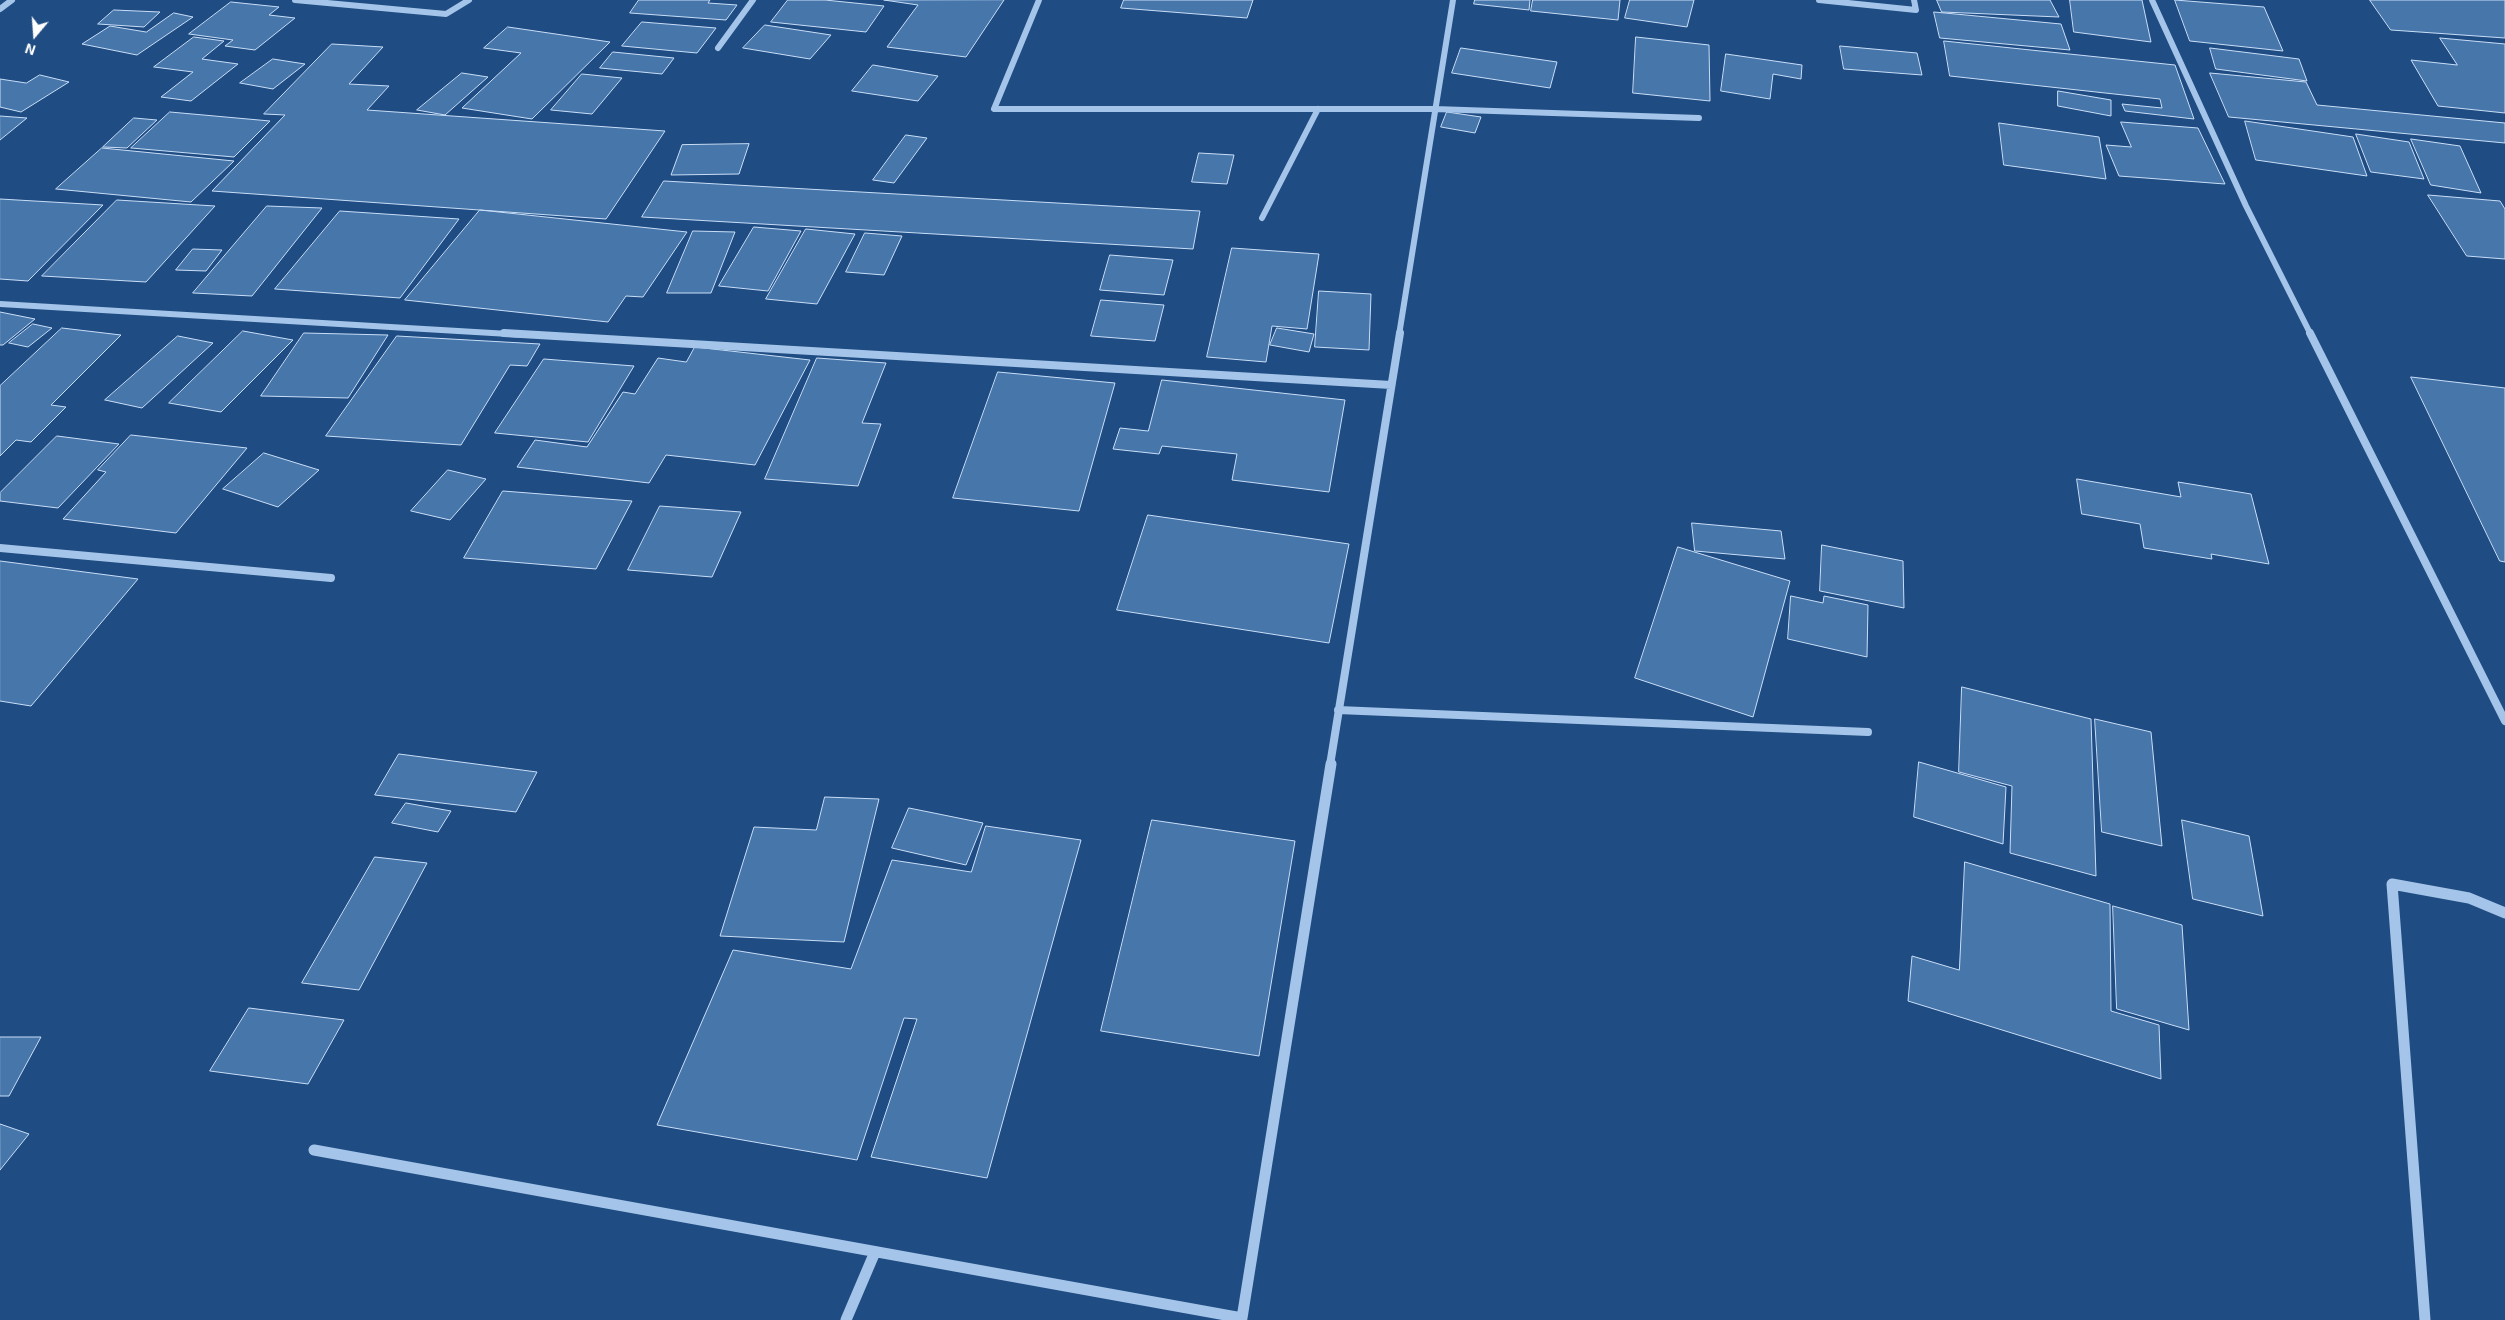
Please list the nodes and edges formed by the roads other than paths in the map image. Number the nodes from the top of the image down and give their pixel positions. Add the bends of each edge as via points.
1 (12, 0) edge
2 (295, 0) edge
3 (469, 0) edge
4 (753, 0) edge
5 (1040, 0) edge
6 (1453, 0) edge
7 (1819, 0) edge
8 (1914, 0) edge
9 (2152, 0) edge
10 (0, 9) edge
11 (718, 48) dead end
12 (1318, 109) junction
13 (1436, 110) junction
14 (1699, 118) dead end
15 (1262, 218) dead end
16 (0, 304) edge
17 (1391, 385) junction
18 (0, 548) edge
19 (331, 578) dead end
20 (1338, 710) junction
21 (2505, 721) edge
22 (1868, 732) dead end
23 (2505, 913) edge
24 (314, 1150) dead end
25 (874, 1252) junction
26 (1241, 1319) edge
27 (846, 1320) edge
28 (2425, 1320) edge

1 - 10 street
2 - 3 street via 446,14
4 - 11 street
5 - 12 street via 994,109
6 - 13 street
7 - 8 street via 1916,10
9 - 21 street via 2246,206
12 - 13 street
12 - 15 street
13 - 14 street
13 - 17 street
16 - 17 street
17 - 20 street
18 - 19 street
20 - 22 street
20 - 26 street
23 - 28 street via 2469,898 2392,884
24 - 25 street
25 - 26 street
25 - 27 street

